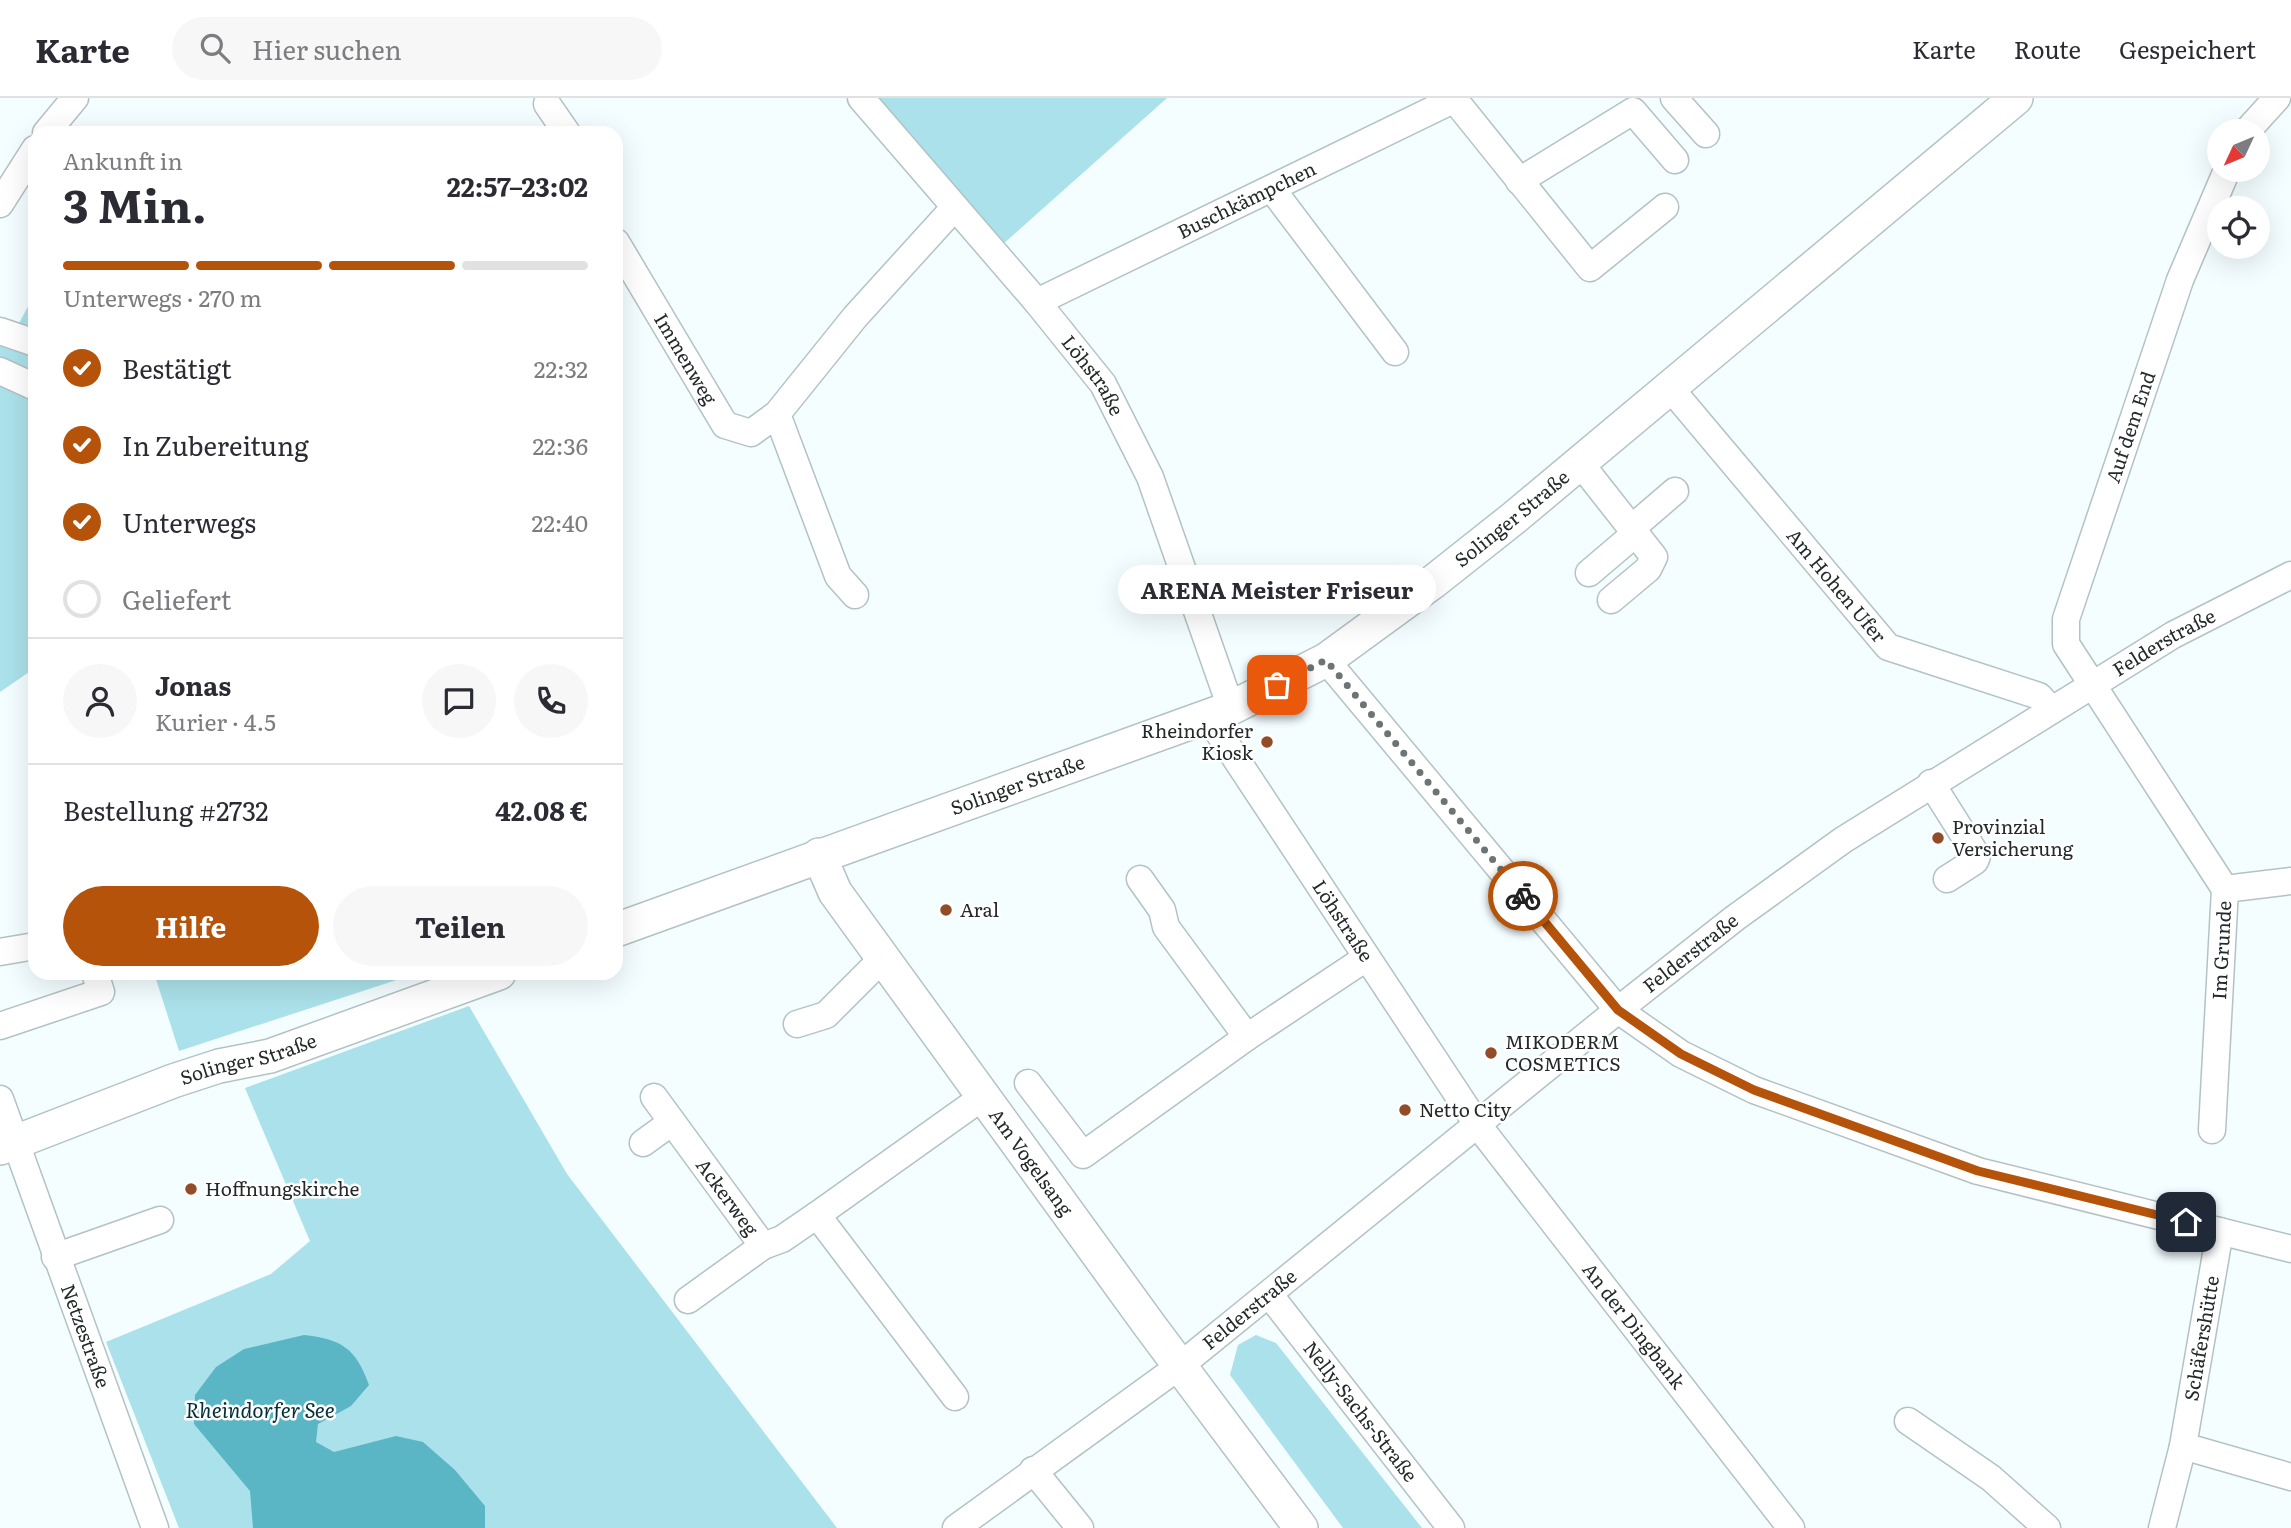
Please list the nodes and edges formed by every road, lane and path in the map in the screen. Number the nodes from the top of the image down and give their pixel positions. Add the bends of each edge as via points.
1 (75, 98) edge
2 (861, 98) edge
3 (1674, 98) edge
4 (2016, 98) edge
5 (2277, 98) edge
6 (1455, 99) edge
7 (547, 104) dead end
8 (1643, 105) edge
9 (2258, 119) edge
10 (52, 126) edge
11 (562, 126) edge
12 (1706, 134) dead end
13 (28, 160) edge
14 (1675, 160) dead end
15 (1519, 181) junction
16 (2222, 182) edge
17 (1272, 189) junction
18 (28, 192) edge
19 (1, 203) edge
20 (1665, 207) dead end
21 (954, 208) junction
22 (623, 254) edge
23 (1037, 302) junction
24 (0, 331) edge
25 (28, 341) edge
26 (1395, 352) dead end
27 (0, 372) edge
28 (28, 384) edge
29 (1671, 389) junction
30 (777, 414) junction
31 (1580, 463) junction
32 (1675, 491) dead end
33 (1634, 531) junction
34 (1589, 573) dead end
35 (2291, 575) edge
36 (855, 595) dead end
37 (1611, 600) dead end
38 (1326, 660) junction
39 (2092, 684) junction
40 (2051, 709) junction
41 (1220, 713) junction
42 (1931, 783) junction
43 (819, 855) junction
44 (1140, 879) dead end
45 (1947, 879) dead end
46 (2291, 881) edge
47 (2225, 889) junction
48 (623, 927) edge
49 (28, 947) edge
50 (0, 951) edge
51 (883, 958) junction
52 (1366, 958) junction
53 (97, 980) edge
54 (446, 982) edge
55 (1618, 1010) junction
56 (797, 1024) dead end
57 (0, 1026) edge
58 (1247, 1037) junction
59 (1028, 1083) dead end
60 (984, 1096) junction
61 (654, 1097) dead end
62 (0, 1099) edge
63 (672, 1122) junction
64 (1478, 1124) junction
65 (2212, 1130) dead end
66 (643, 1143) dead end
67 (7, 1146) edge
68 (817, 1215) junction
69 (160, 1220) dead end
70 (2220, 1231) junction
71 (763, 1246) junction
72 (2291, 1249) edge
73 (55, 1257) junction
74 (1269, 1294) junction
75 (688, 1300) dead end
76 (1181, 1364) junction
77 (955, 1397) dead end
78 (1908, 1421) dead end
79 (2183, 1446) junction
80 (1033, 1470) junction
81 (2291, 1477) edge
82 (155, 1528) edge
83 (956, 1528) edge
84 (1080, 1528) edge
85 (1301, 1528) edge
86 (1451, 1528) edge
87 (1791, 1528) edge
88 (2047, 1528) edge
89 (2162, 1528) edge

1 - 10 street
2 - 21 street, Löhstraße
3 - 12 street
4 - 29 main road, Solinger Straße
5 - 9 street
6 - 15 street
6 - 17 street, Buschkämpchen via 1415,110
7 - 11 street
8 - 14 street
8 - 15 street
13 - 19 street
15 - 20 street via 1590,268
16 - 39 street, Auf dem End via 2180,280 2066,620 2066,645
17 - 23 street, Buschkämpchen
17 - 26 street
18 - 19 street
21 - 23 street, Löhstraße
21 - 30 street, Immenweg via 855,317
22 - 30 street, Immenweg via 725,425 751,433
23 - 41 street, Löhstraße via 1103,384 1150,477
24 - 25 street
27 - 28 street
29 - 31 main road, Solinger Straße
29 - 40 street, Am Hohen Ufer via 1888,647 2039,696
30 - 36 street via 838,576
31 - 33 street
31 - 38 main road, Solinger Straße via 1433,582
32 - 33 street
33 - 34 street
33 - 37 street via 1654,557 1648,569
35 - 39 street, Felderstraße via 2173,635
38 - 41 main road, Solinger Straße
38 - 55 street
39 - 40 street, Felderstraße
39 - 47 street, Im Grunde
40 - 42 street, Felderstraße
41 - 43 main road, Solinger Straße
41 - 52 street, Löhstraße
42 - 45 street via 1977,856
42 - 55 street, Felderstraße via 1756,902
43 - 48 main road, Solinger Straße
43 - 51 main road, Am Vogelsang via 835,892
44 - 58 street via 1162,910 1166,927
46 - 47 street
47 - 65 street, Im Grunde
49 - 50 street
51 - 56 street via 826,1014
51 - 60 main road, Am Vogelsang
52 - 58 street
52 - 64 street, Löhstraße
53 - 57 street via 101,992
54 - 67 main road, Solinger Straße via 270,1056 173,1081
55 - 64 street, Felderstraße
55 - 70 street via 1681,1054 1754,1090 1978,1171
58 - 59 street via 1083,1155
60 - 68 street, Ackerweg
60 - 76 main road, Am Vogelsang
61 - 63 street, Ackerweg
62 - 67 street, Netzestraße
63 - 66 street
63 - 71 street, Ackerweg
64 - 74 street, Felderstraße
64 - 87 street, An der Dingbank
67 - 73 street, Netzestraße
68 - 71 street, Ackerweg
68 - 77 street
69 - 73 street
70 - 72 street
70 - 79 street, Schäfershütte
71 - 75 street
73 - 82 street, Netzestraße
74 - 76 street, Felderstraße
74 - 86 street, Nelly-Sachs-Straße
76 - 80 street, Felderstraße
76 - 85 main road, Am Vogelsang
78 - 88 street via 1991,1478
79 - 81 street
79 - 89 street, Schäfershütte
80 - 83 street, Felderstraße
80 - 84 street

